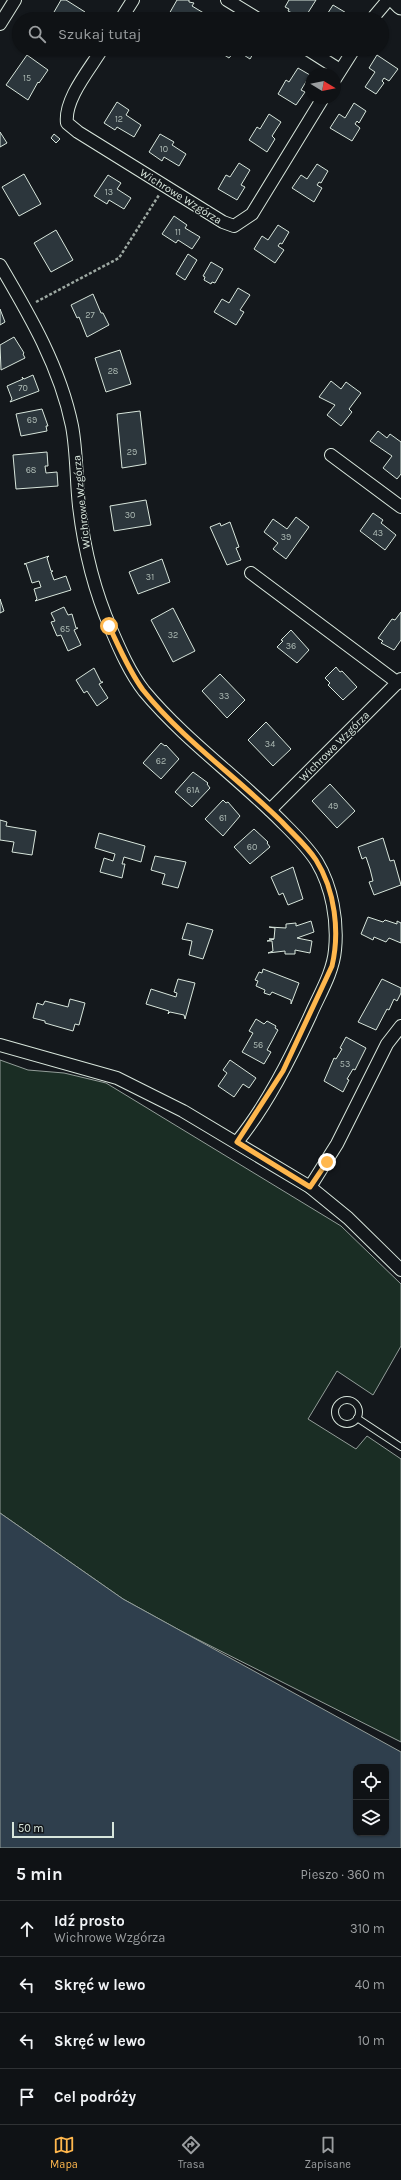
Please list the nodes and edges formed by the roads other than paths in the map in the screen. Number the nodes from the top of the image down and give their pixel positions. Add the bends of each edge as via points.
1 (15, 0) edge
2 (133, 0) edge
3 (227, 0) edge
4 (388, 0) edge
5 (395, 0) edge
6 (401, 6) edge
7 (125, 12) edge
8 (247, 12) edge
9 (378, 12) edge
10 (0, 24) edge
11 (98, 56) edge
12 (316, 56) edge
13 (350, 56) edge
14 (331, 68) edge
15 (341, 69) edge
16 (319, 104) edge
17 (0, 265) edge
18 (331, 455) dead end
19 (401, 507) edge
20 (251, 573) dead end
21 (399, 681) edge
22 (270, 810) junction
23 (401, 1026) edge
24 (0, 1045) edge
25 (237, 1142) junction
26 (310, 1187) junction
27 (401, 1270) edge
28 (357, 1418) dead end
29 (401, 1447) edge

1 - 10 street
2 - 7 street
3 - 8 street
4 - 9 street
5 - 6 street
11 - 16 street, Wichrowe Wzgórza via 71,98 66,112 67,123 223,222 234,226 252,214
12 - 14 street
13 - 15 street
17 - 22 street, Wichrowe Wzgórza via 42,340 64,393 77,461 85,548 97,592 124,659 143,689 165,713
18 - 19 street
20 - 21 street, Wichrowe Wzgórza
21 - 22 street, Wichrowe Wzgórza
22 - 25 street, Wichrowe Wzgórza via 316,860 325,877 334,917 335,951 326,980 283,1071
23 - 26 street via 388,1044 337,1144
24 - 25 street via 117,1078 151,1093
25 - 26 street
26 - 27 street via 348,1218
28 - 29 lane

